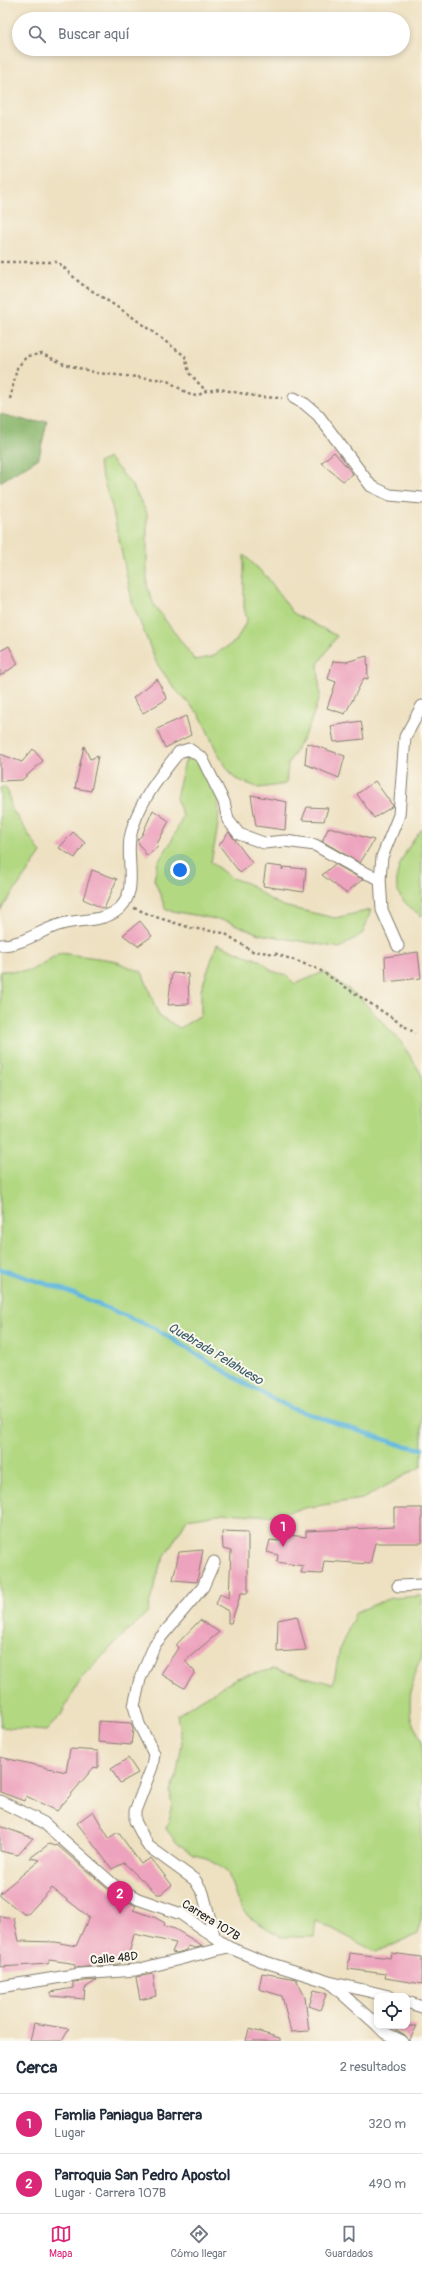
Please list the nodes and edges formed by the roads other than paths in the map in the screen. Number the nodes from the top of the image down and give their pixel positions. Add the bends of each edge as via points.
1 (294, 398) road end
2 (422, 498) edge
3 (422, 706) edge
4 (380, 879) junction
5 (0, 945) edge
6 (398, 946) dead end
7 (214, 1562) dead end
8 (422, 1585) edge
9 (398, 1586) dead end
10 (0, 1801) edge
11 (214, 1935) junction
12 (228, 1947) junction
13 (329, 1982) junction
14 (0, 1986) edge
15 (376, 1993) edge
16 (410, 2003) edge
17 (422, 2007) edge
18 (374, 2023) edge
19 (380, 2029) edge
20 (402, 2041) edge

1 - 2 street via 318,415 371,486 390,495
3 - 4 street via 405,737 399,815 382,856
4 - 5 street via 315,845 285,841 264,843 239,834 228,820 224,802 202,758 189,749 179,752 139,809 130,839 130,887 124,903 116,912 102,918 62,924 29,939
4 - 6 street via 382,910
7 - 11 street via 203,1587 155,1644 140,1679 134,1706 139,1724 154,1754 152,1767 135,1811 135,1821 148,1846 195,1880 203,1894
8 - 9 street
10 - 11 street, Carrera 107B via 44,1823 116,1886 138,1898 181,1914
11 - 12 street, Carrera 107B
12 - 13 street, Carrera 107B via 259,1960
12 - 14 street, Calle 48D via 136,1970 80,1974
13 - 15 street, Carrera 107B
13 - 18 street
16 - 17 street
19 - 20 street

